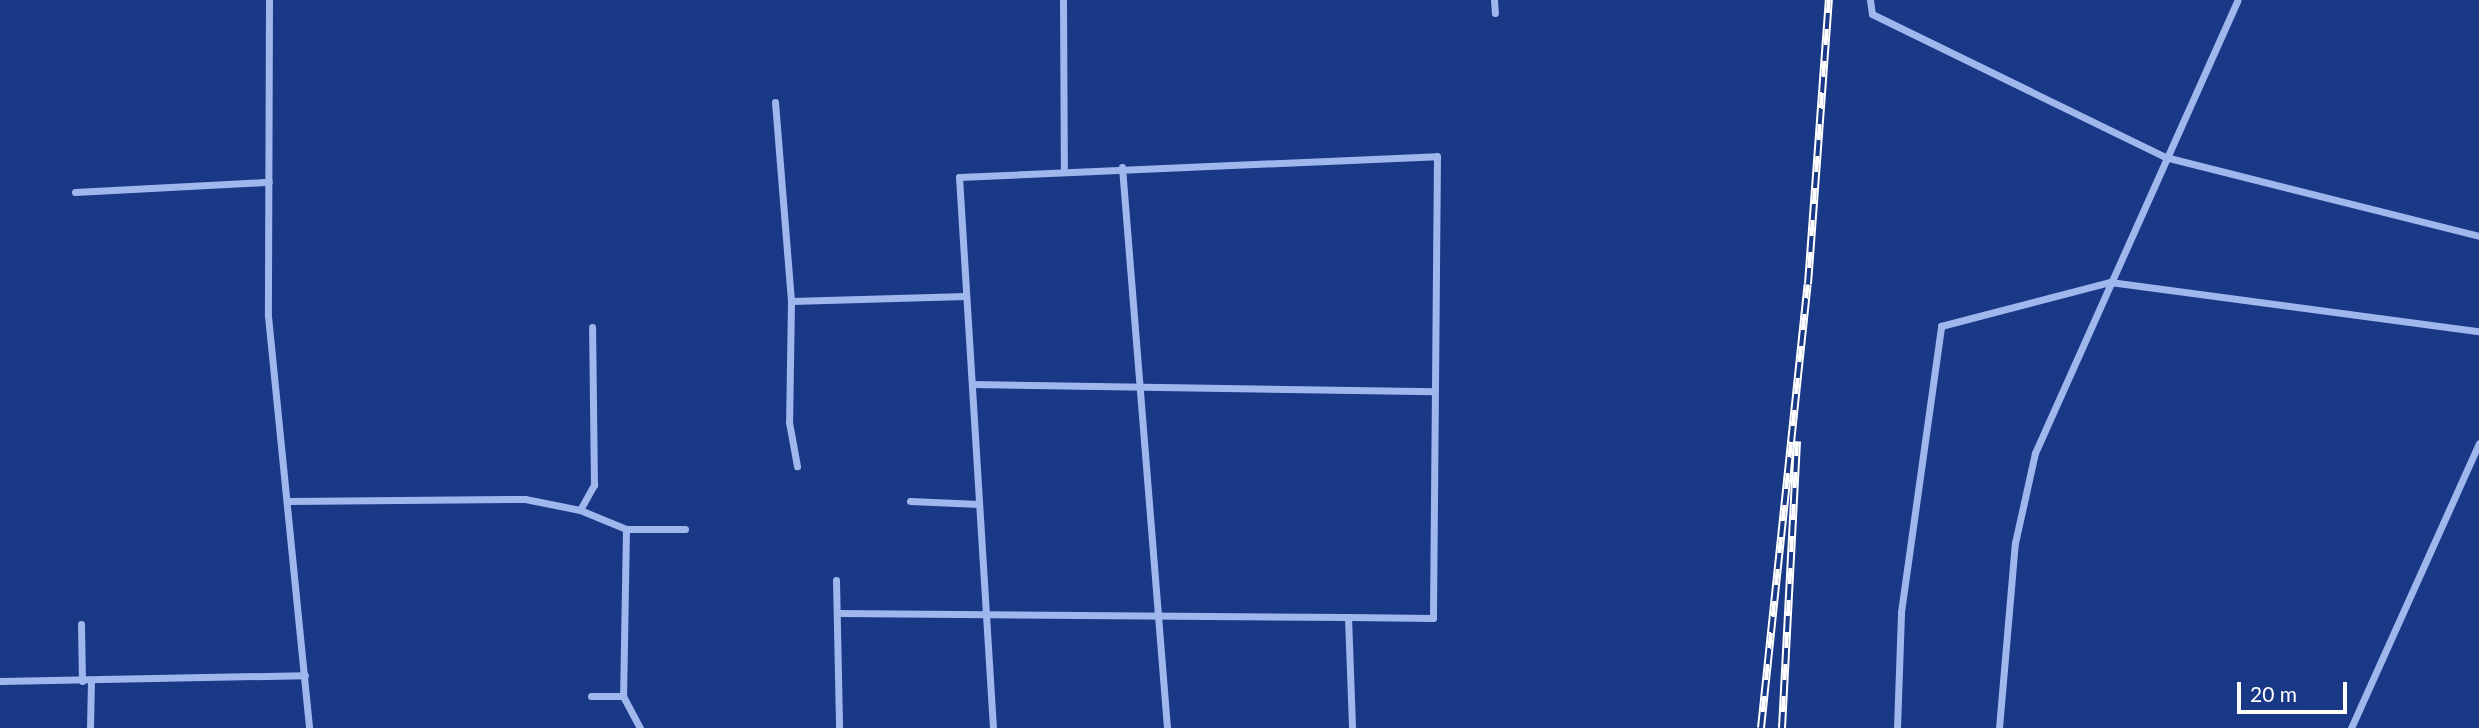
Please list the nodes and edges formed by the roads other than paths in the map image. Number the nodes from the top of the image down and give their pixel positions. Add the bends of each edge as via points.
1 (269, 0) edge
2 (1063, 0) edge
3 (1494, 0) edge
4 (1870, 0) edge
5 (2238, 0) edge
6 (1494, 13) dead end
7 (775, 102) dead end
8 (2165, 157) junction
9 (1122, 167) junction
10 (1064, 169) junction
11 (269, 182) junction
12 (75, 192) dead end
13 (2479, 236) edge
14 (2110, 282) junction
15 (966, 296) junction
16 (791, 301) junction
17 (592, 327) dead end
18 (2479, 331) edge
19 (972, 384) junction
20 (1142, 389) junction
21 (1435, 391) junction
22 (2479, 443) edge
23 (797, 466) dead end
24 (289, 501) junction
25 (910, 501) dead end
26 (979, 505) junction
27 (580, 510) junction
28 (685, 528) dead end
29 (626, 529) junction
30 (836, 580) dead end
31 (838, 613) junction
32 (985, 613) junction
33 (1162, 615) junction
34 (1348, 617) junction
35 (81, 624) dead end
36 (305, 675) junction
37 (0, 681) edge
38 (86, 681) junction
39 (591, 696) dead end
40 (623, 696) junction
41 (90, 728) edge
42 (309, 728) edge
43 (640, 728) edge
44 (839, 728) edge
45 (993, 728) edge
46 (1167, 728) edge
47 (1352, 728) edge
48 (1897, 728) edge
49 (1999, 728) edge
50 (2351, 728) edge

1 - 11 street
2 - 10 street
3 - 6 street
4 - 8 street via 1872,14
5 - 8 street
7 - 16 street
8 - 13 street
8 - 14 street
9 - 10 street
9 - 20 street
9 - 21 street via 1437,156
10 - 15 street via 959,177
11 - 12 street
11 - 24 street via 268,316
14 - 18 street
14 - 48 street via 1941,326 1901,612
14 - 49 street via 2035,453 2015,543
15 - 16 street
15 - 19 street
16 - 23 street via 789,422
17 - 27 street via 594,485
19 - 20 street
19 - 26 street
20 - 21 street
20 - 33 street
21 - 34 street via 1433,618
22 - 50 street
24 - 27 street via 525,499
24 - 36 street
25 - 26 street
26 - 32 street
27 - 29 street
28 - 29 street
29 - 40 street
30 - 31 street
31 - 32 street
31 - 44 street
32 - 33 street
32 - 45 street
33 - 34 street
33 - 46 street
34 - 47 street
35 - 38 street
36 - 38 street
36 - 42 street
37 - 38 street
38 - 41 street
39 - 40 street
40 - 43 street

